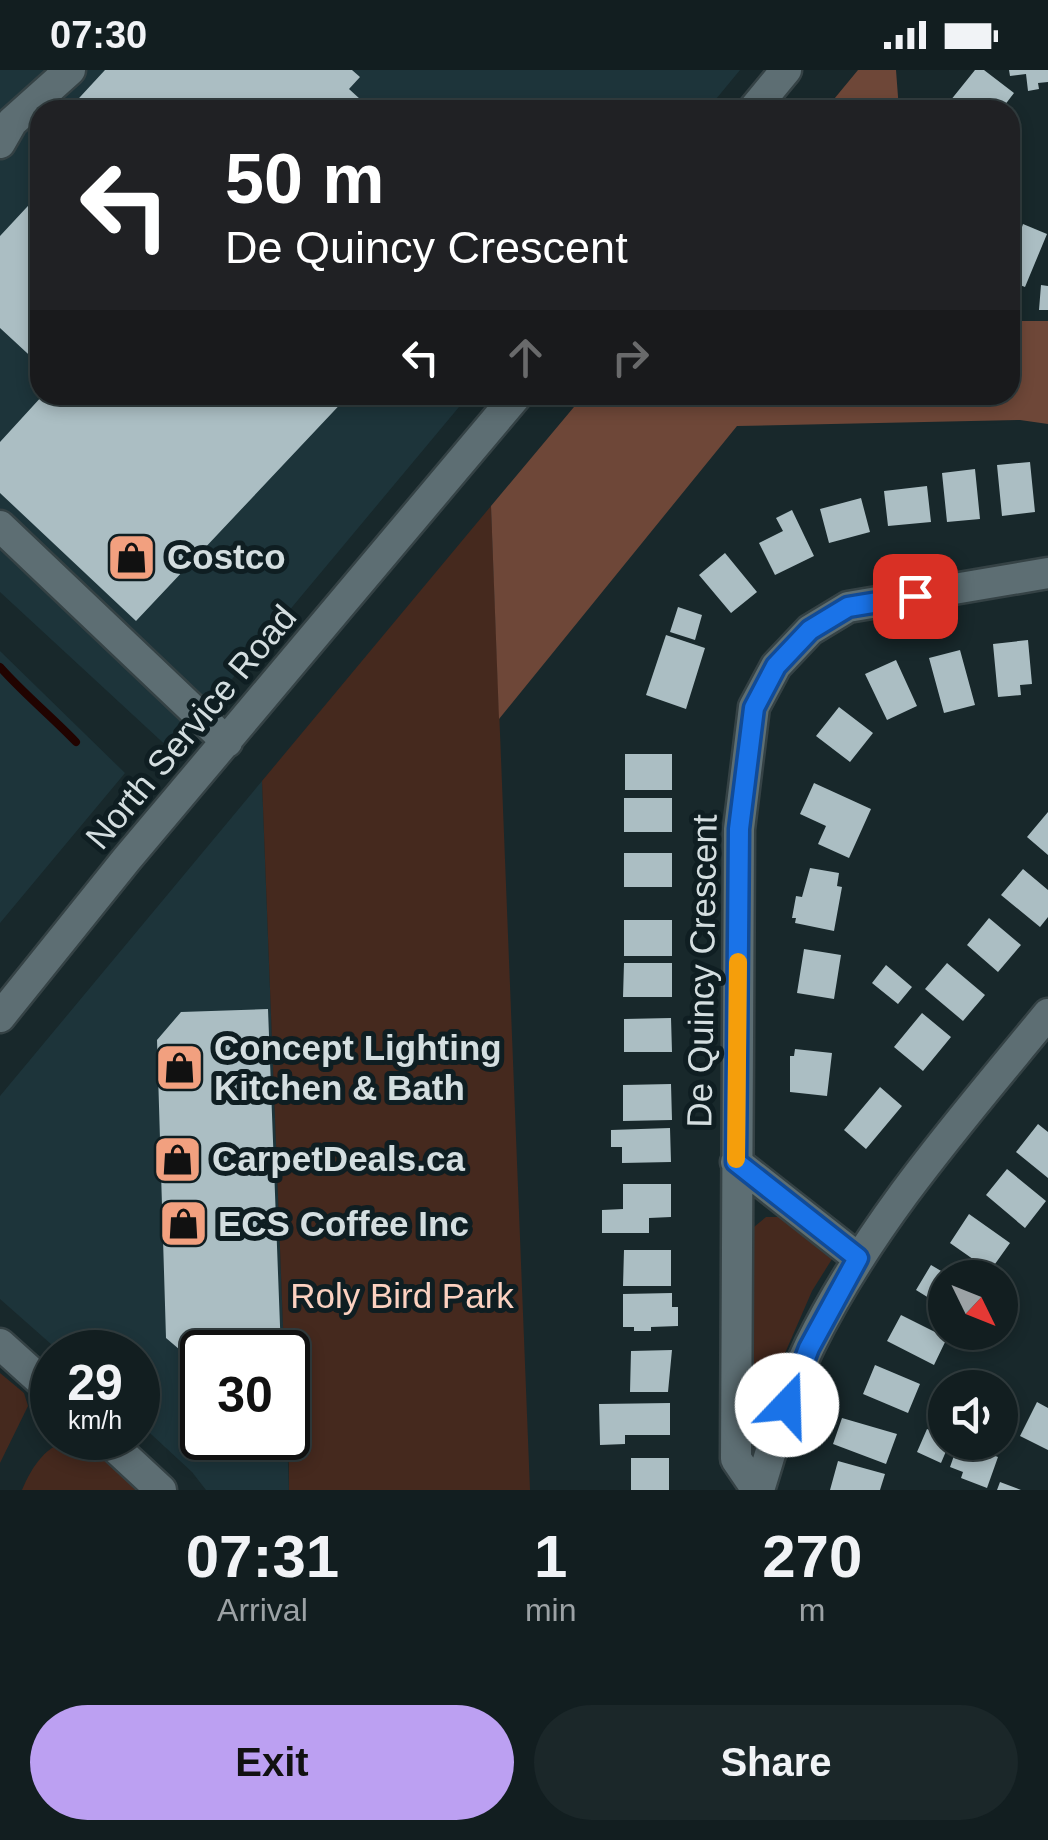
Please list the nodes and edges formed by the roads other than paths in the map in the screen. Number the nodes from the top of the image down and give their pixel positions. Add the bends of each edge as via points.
1 (70, 70) edge
2 (786, 70) edge
3 (37, 100) edge
4 (761, 100) edge
5 (30, 106) edge
6 (0, 142) edge
7 (509, 405) edge
8 (0, 526) edge
9 (1048, 573) edge
10 (227, 742) junction
11 (1048, 1014) edge
12 (0, 1017) edge
13 (736, 1162) junction
14 (858, 1258) junction
15 (0, 1344) edge
16 (30, 1371) edge
17 (129, 1460) edge
18 (161, 1490) edge
19 (758, 1490) edge

1 - 3 street
2 - 4 street
5 - 6 street
7 - 10 street, North Service Road
8 - 10 street
9 - 13 street, De Quincy Crescent via 848,607 810,630 768,680 754,708 739,829
10 - 12 street, North Service Road
11 - 14 street
13 - 14 street, De Quincy Crescent
13 - 19 street, De Quincy Crescent via 736,1459
14 - 19 street via 809,1348
15 - 16 street
17 - 18 street

